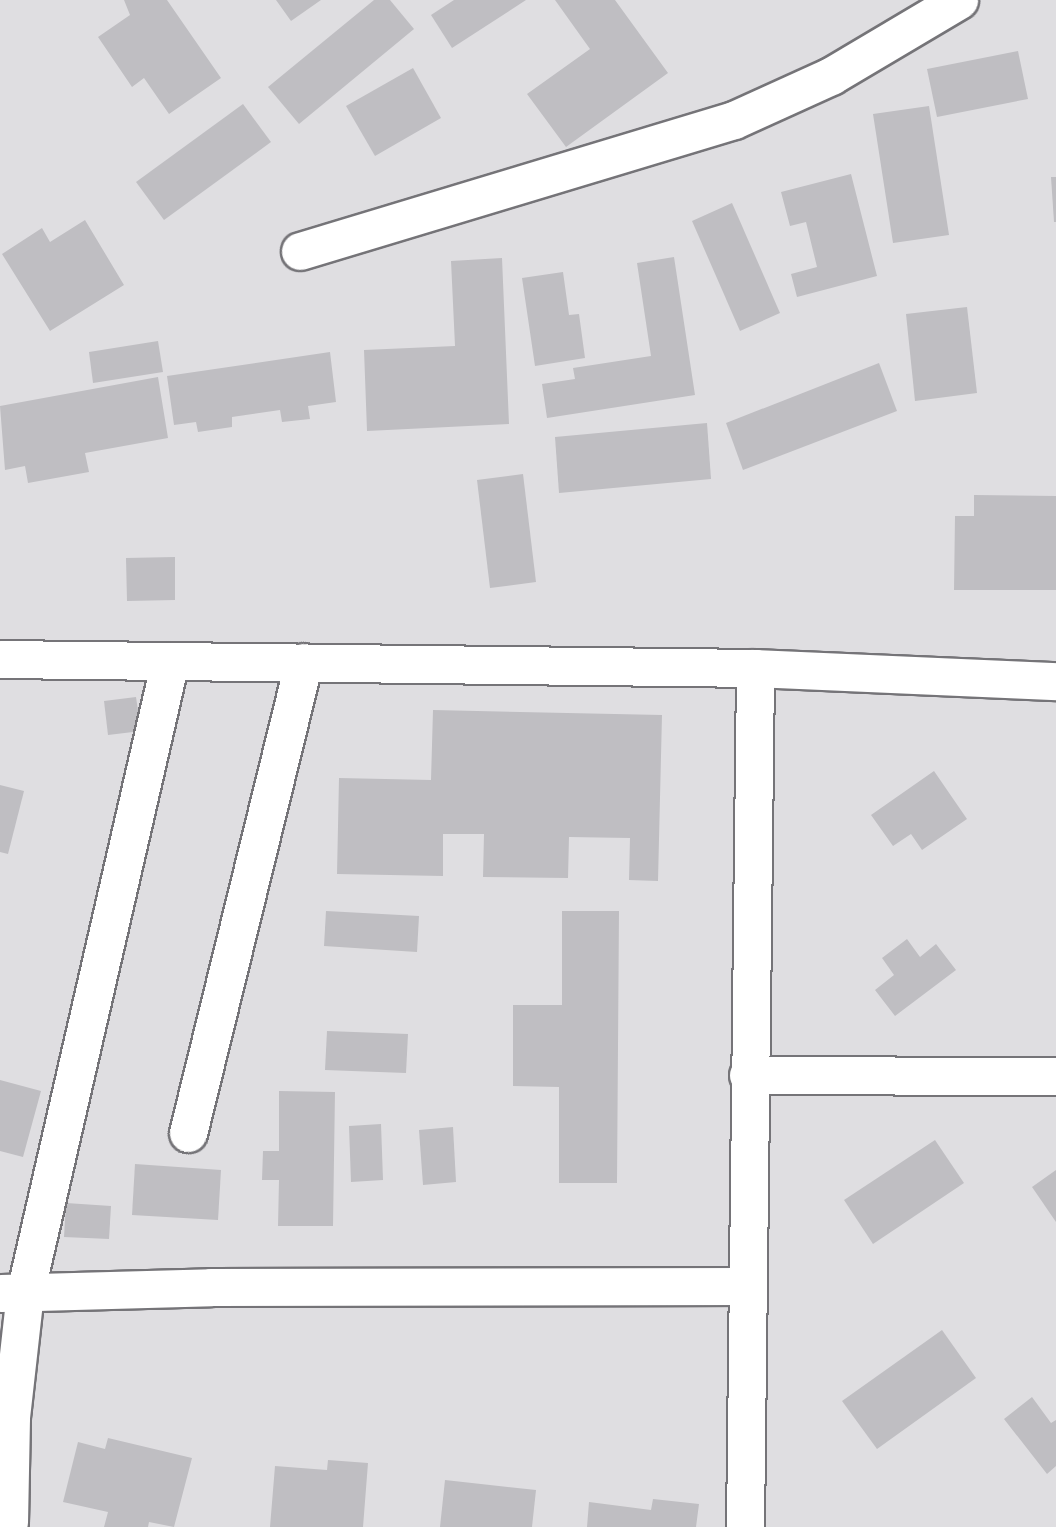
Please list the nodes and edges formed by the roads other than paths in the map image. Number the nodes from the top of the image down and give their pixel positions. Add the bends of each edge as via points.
1 (959, 0) edge
2 (300, 250) dead end
3 (0, 659) edge
4 (170, 661) junction
5 (304, 662) junction
6 (755, 668) junction
7 (1056, 681) edge
8 (748, 1074) junction
9 (1056, 1076) edge
10 (188, 1133) dead end
11 (747, 1286) junction
12 (13, 1293) edge
13 (9, 1522) dead end
14 (746, 1527) edge

1 - 2 street via 831,76 733,120
3 - 4 street
4 - 5 street
4 - 12 street
5 - 6 street
5 - 10 street
6 - 7 street
6 - 8 street
8 - 9 street
8 - 11 street
11 - 12 street via 211,1287
11 - 14 street
12 - 13 street

